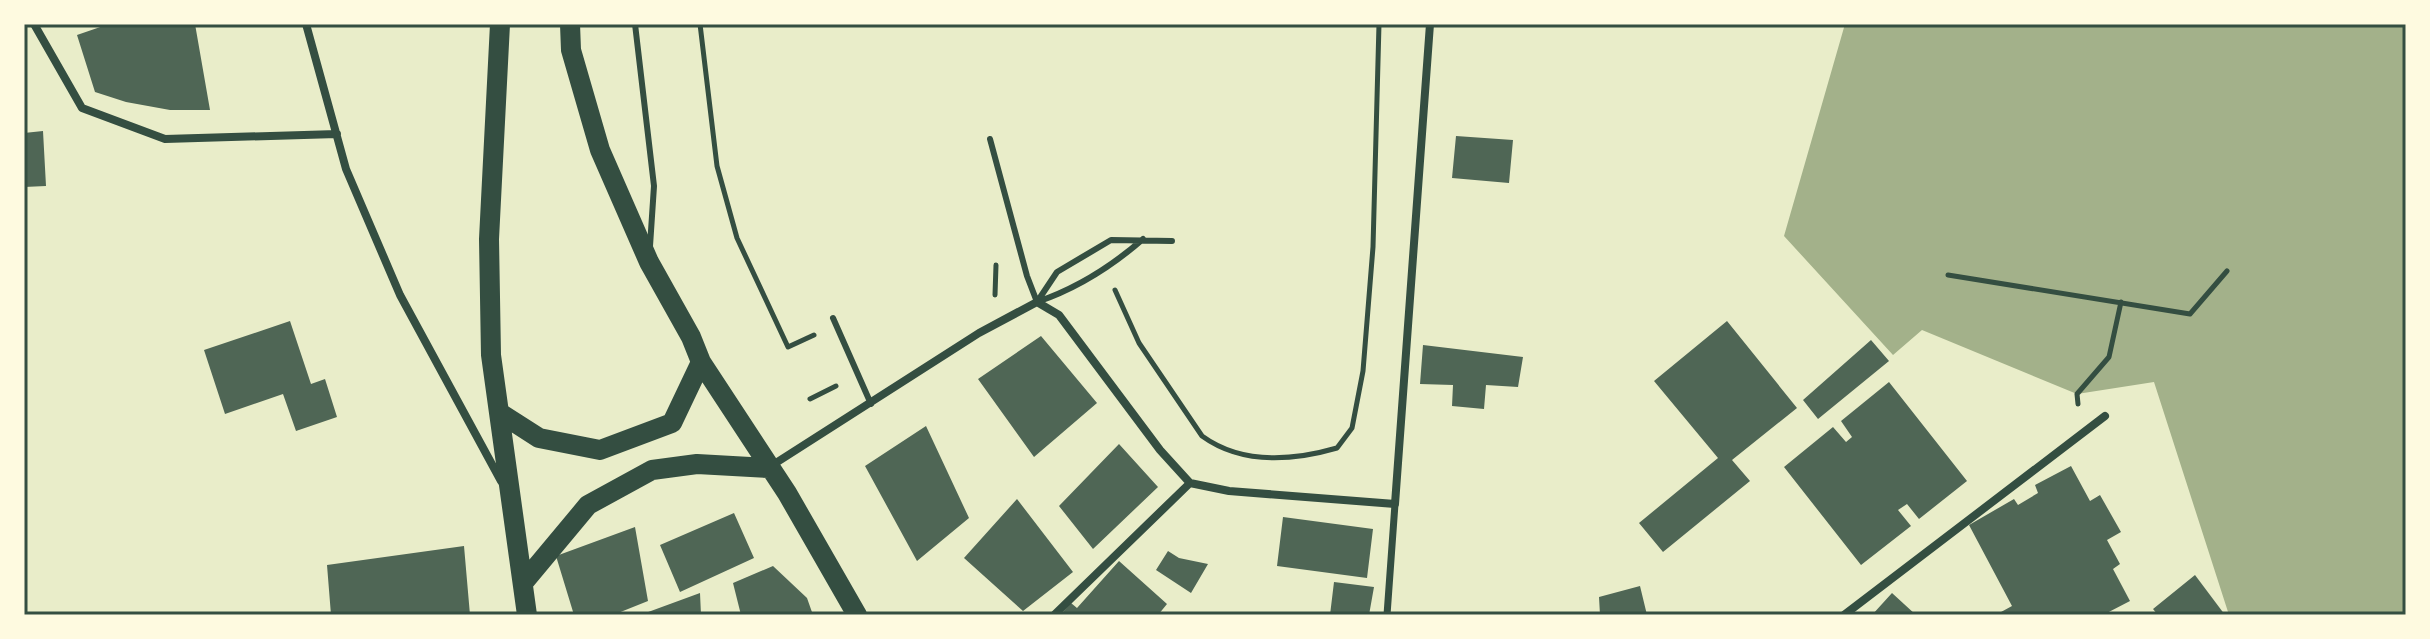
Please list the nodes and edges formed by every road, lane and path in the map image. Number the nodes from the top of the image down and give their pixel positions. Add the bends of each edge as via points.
1 (34, 24) edge
2 (306, 24) edge
3 (500, 24) edge
4 (570, 24) edge
5 (635, 24) edge
6 (700, 24) edge
7 (1379, 24) edge
8 (1430, 24) edge
9 (337, 134) junction
10 (990, 139) dead end
11 (1144, 239) junction
12 (1172, 241) dead end
13 (649, 262) junction
14 (2227, 271) dead end
15 (1948, 275) dead end
16 (1111, 283) dead end
17 (1037, 302) junction
18 (2121, 302) junction
19 (833, 318) dead end
20 (823, 331) dead end
21 (701, 362) junction
22 (845, 382) dead end
23 (2077, 394) dead end
24 (810, 399) dead end
25 (871, 404) junction
26 (500, 413) junction
27 (2105, 416) dead end
28 (769, 468) junction
29 (1190, 483) junction
30 (511, 500) junction
31 (1395, 504) junction
32 (523, 583) junction
33 (527, 615) edge
34 (857, 615) edge
35 (1054, 615) edge
36 (1387, 615) edge
37 (1844, 615) edge

1 - 9 street via 82,108 165,139
2 - 9 street
3 - 26 main road via 489,239 491,355
4 - 13 main road via 571,50 600,150
5 - 13 lane via 654,186
6 - 20 path via 717,166 737,238 788,347
7 - 16 path via 1373,247 1363,371 1352,428 1337,448 1290,458 1244,456 1202,436 1139,343
8 - 31 street
9 - 30 street via 346,169 400,295
10 - 17 lane
11 - 12 lane
11 - 17 lane via 1081,284
11 - 17 lane via 1111,240 1057,272
13 - 21 main road
14 - 18 path via 2190,314
15 - 18 path
17 - 25 street
17 - 29 street via 1059,315
18 - 23 path via 2109,357
19 - 25 lane
21 - 26 main road via 672,423 600,450 539,438
21 - 28 main road
22 - 24 path
25 - 28 street
26 - 30 main road
27 - 37 street
28 - 32 main road via 697,464 652,470 588,505
28 - 34 main road
29 - 31 street
29 - 35 street
30 - 32 main road
31 - 36 street
32 - 33 main road

